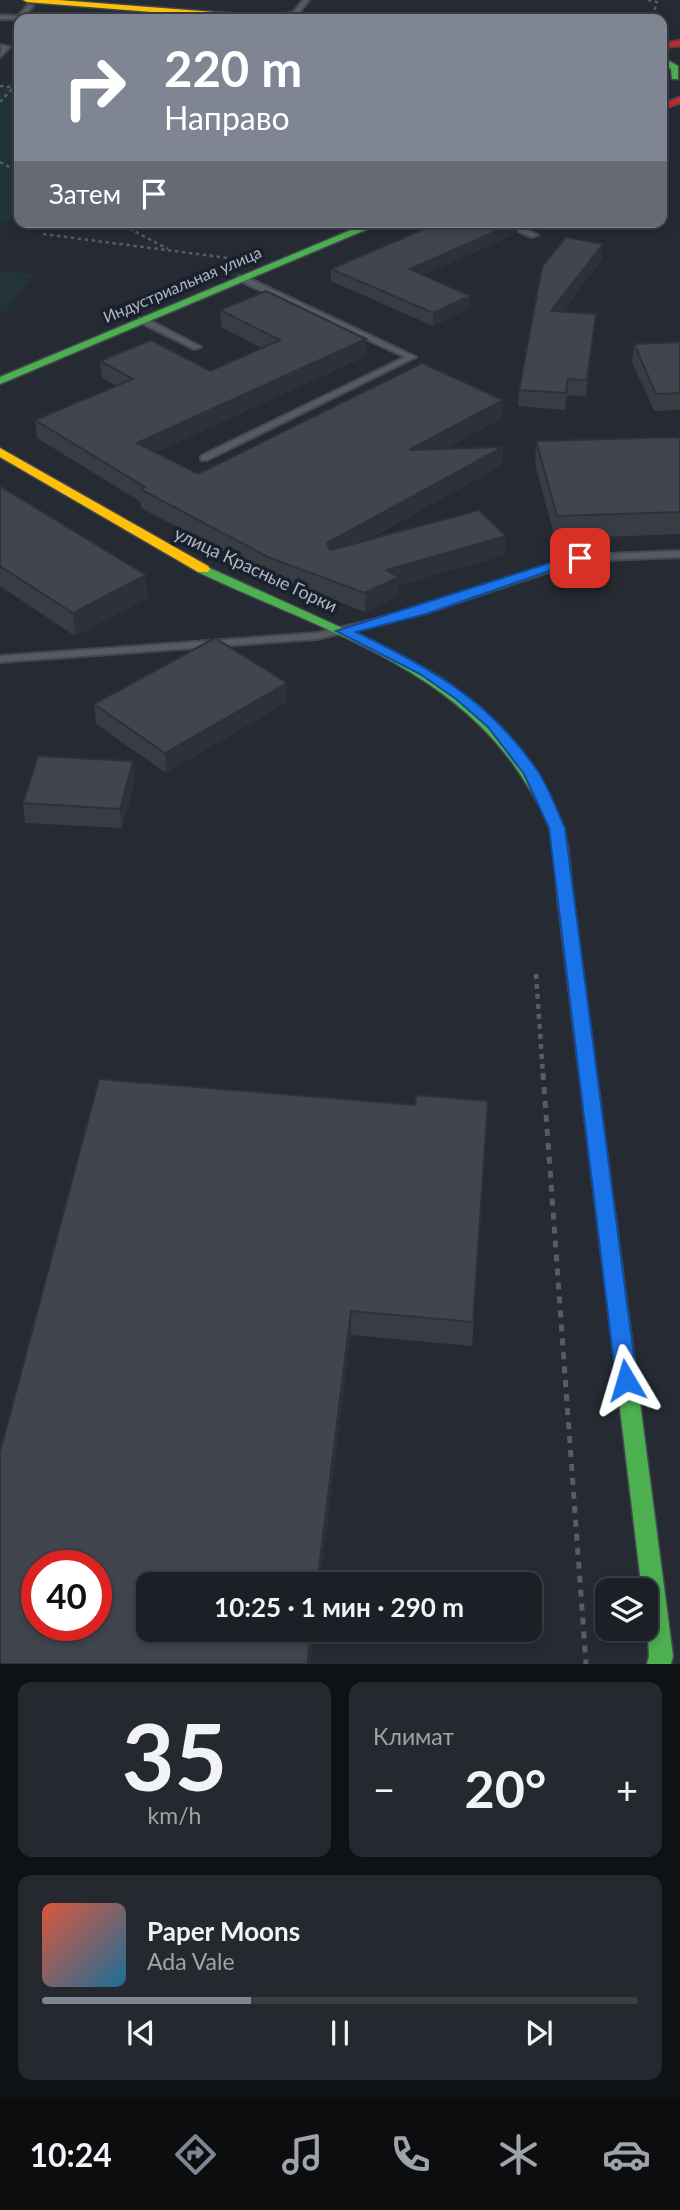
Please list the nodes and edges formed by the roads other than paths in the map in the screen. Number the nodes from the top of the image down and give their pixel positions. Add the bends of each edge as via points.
1 (31, 2) edge
2 (0, 4) edge
3 (143, 14) edge
4 (198, 14) edge
5 (0, 47) edge
6 (0, 55) edge
7 (667, 62) edge
8 (672, 78) edge
9 (322, 228) edge
10 (364, 228) edge
11 (517, 228) edge
12 (534, 235) dead end
13 (241, 278) junction
14 (142, 320) junction
15 (197, 347) dead end
16 (0, 365) edge
17 (0, 381) edge
18 (0, 452) edge
19 (204, 458) dead end
20 (680, 555) edge
21 (343, 631) junction
22 (0, 659) edge
23 (661, 1661) edge

1 - 2 street
1 - 3 street
1 - 4 street
5 - 6 lane via 7,47
7 - 8 street via 675,68
9 - 16 street, Индустриальная улица
10 - 13 street, Индустриальная улица
11 - 12 lane
13 - 14 street, Индустриальная улица
13 - 19 lane via 412,357
14 - 15 lane
14 - 17 street, Индустриальная улица
18 - 21 street, улица Красные Горки via 219,577
20 - 21 lane via 580,558 422,611
21 - 22 lane
21 - 23 street, улица Красные Горки via 425,671 494,724 535,779 557,828

